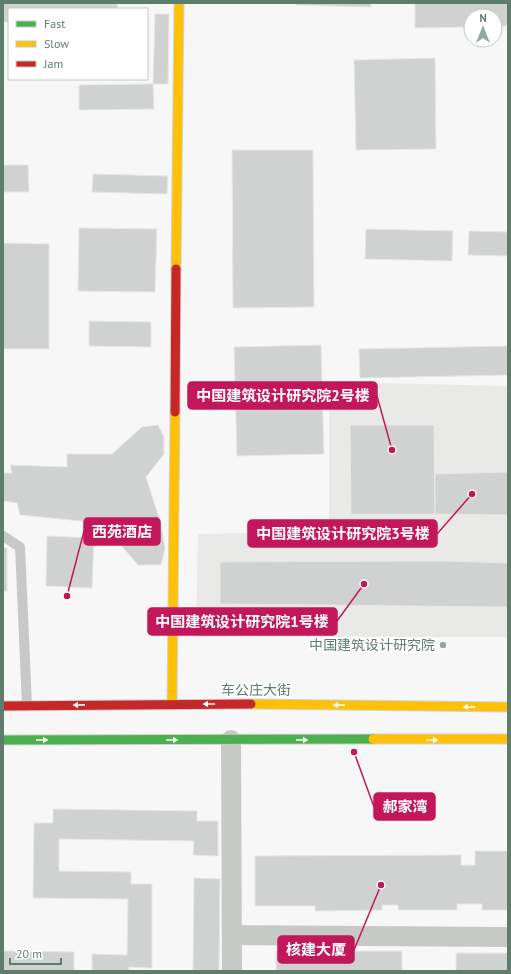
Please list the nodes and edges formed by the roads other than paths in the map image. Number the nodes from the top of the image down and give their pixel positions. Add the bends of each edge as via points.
1 (179, 3) edge
2 (3, 536) edge
3 (172, 704) junction
4 (3, 706) edge
5 (27, 706) junction
6 (508, 707) edge
7 (508, 739) edge
8 (3, 740) edge
9 (231, 740) junction
10 (232, 935) junction
11 (508, 937) edge
12 (232, 971) edge

1 - 3 main road
2 - 5 lane via 20,547
3 -> 5 main road, 车公庄大街
6 -> 3 main road, 车公庄大街
4 - 5 main road, 车公庄大街
9 -> 7 main road
8 -> 9 main road
9 - 10 street
10 - 11 street
10 - 12 street

